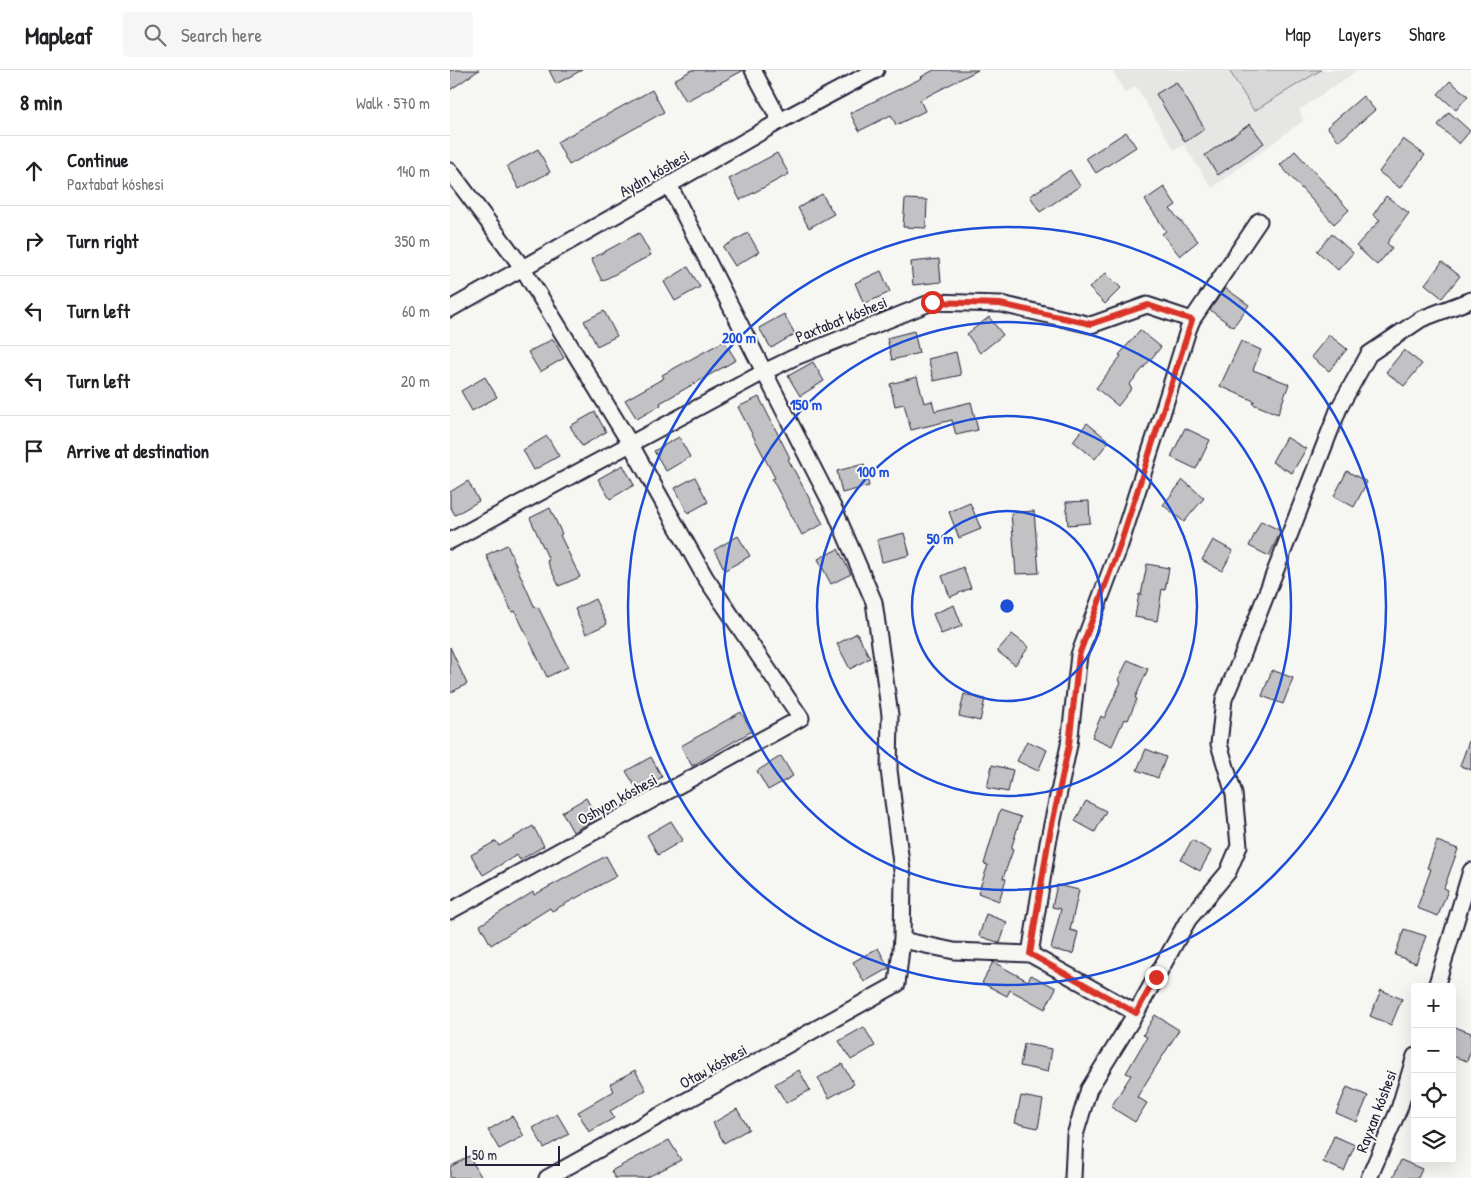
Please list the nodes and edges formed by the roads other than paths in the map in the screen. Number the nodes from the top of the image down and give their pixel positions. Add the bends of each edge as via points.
1 (753, 70) edge
2 (876, 70) edge
3 (780, 121) junction
4 (450, 170) edge
5 (669, 185) junction
6 (1259, 221) dead end
7 (522, 268) junction
8 (1471, 300) edge
9 (450, 309) edge
10 (1192, 320) junction
11 (764, 372) junction
12 (631, 445) junction
13 (450, 541) edge
14 (1471, 872) edge
15 (450, 911) edge
16 (902, 940) junction
17 (1030, 954) junction
18 (1437, 983) edge
19 (1136, 1013) junction
20 (1411, 1069) edge
21 (546, 1178) edge
22 (1073, 1178) edge
23 (1369, 1178) edge

1 - 3 street
2 - 3 street, Aydın kóshesi
3 - 5 street, Aydın kóshesi
4 - 7 street
5 - 7 street, Aydın kóshesi
5 - 11 street
6 - 10 street
7 - 9 street, Aydın kóshesi
7 - 12 street
8 - 19 street via 1421,319 1369,354 1339,408 1224,698 1219,744 1234,794 1239,846 1228,872 1188,920
10 - 11 street, Paxtabat kóshesi via 1148,305 1091,324 1000,304 932,302
10 - 17 street via 1119,548 1079,655 1069,745 1048,843
11 - 12 street, Paxtabat kóshesi
11 - 16 street via 836,511 874,602 890,715 889,770 903,878
12 - 13 street, Paxtabat kóshesi
12 - 15 street, Oshyon kóshesi via 705,577 801,718
14 - 18 street
16 - 17 street via 954,951
16 - 21 street, Otaw kóshesi via 897,984
17 - 19 street
19 - 22 street via 1090,1089 1075,1135
20 - 23 street, Rayxan kóshesi via 1399,1109

